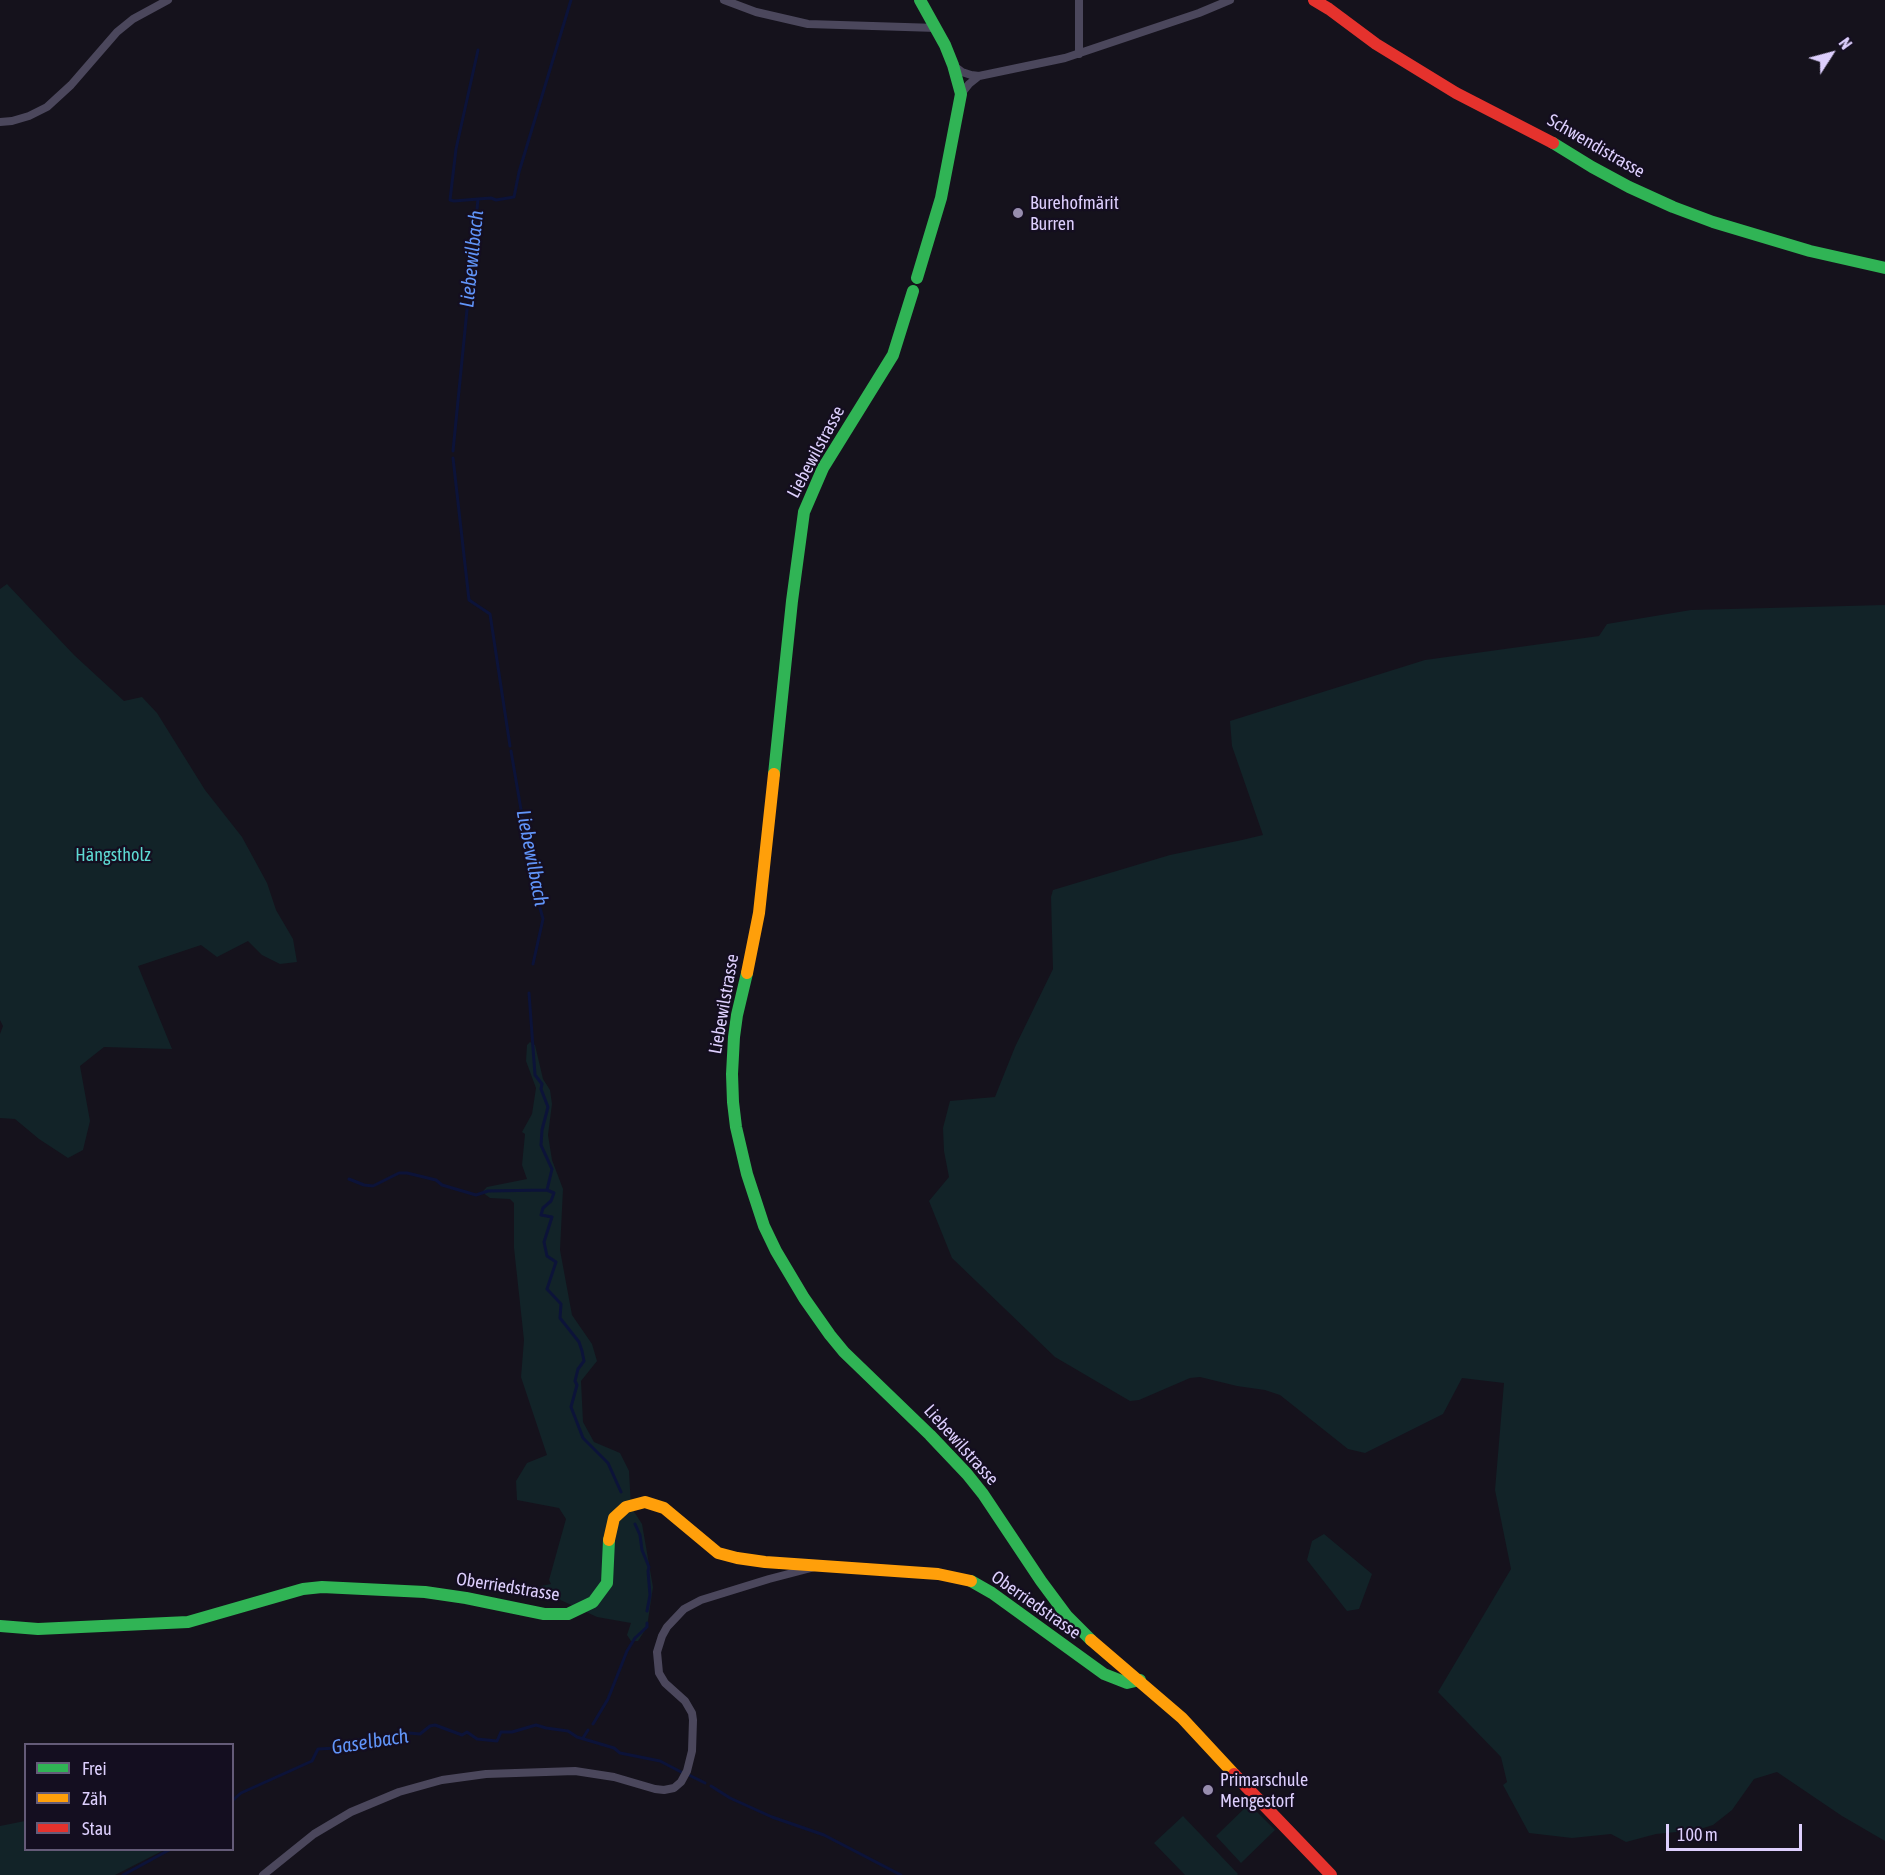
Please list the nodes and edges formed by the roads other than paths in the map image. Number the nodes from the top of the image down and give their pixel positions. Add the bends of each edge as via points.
1 (168, 0) edge
2 (724, 0) edge
3 (920, 0) edge
4 (1079, 0) edge
5 (1230, 0) edge
6 (1314, 0) edge
7 (937, 28) junction
8 (1079, 54) junction
9 (953, 65) junction
10 (979, 76) junction
11 (961, 94) junction
12 (0, 122) edge
13 (1885, 268) edge
14 (917, 278) dead end
15 (913, 291) dead end
16 (819, 1566) junction
17 (0, 1626) edge
18 (1140, 1680) junction
19 (263, 1875) edge
20 (1331, 1875) edge

1 - 12 street via 125,25 47,107 29,116
2 - 7 street via 808,24
3 - 7 street
4 - 8 street
5 - 8 street
6 - 13 street, Schwendistrasse via 1456,93 1541,135 1629,187 1713,222
7 - 9 street
8 - 10 street
9 - 10 street
9 - 11 street
10 - 11 street
11 - 14 street via 941,198
15 - 18 street, Liebewilstrasse via 893,355 823,468 804,512 759,913 734,1037 736,1127 764,1226 818,1319 844,1352 984,1494 1067,1616
16 - 17 street, Oberriedstrasse via 726,1556 702,1543 664,1508 638,1503 620,1510 612,1523 603,1589 593,1602 568,1614 544,1614 425,1592 322,1587 294,1591 188,1622 38,1629
16 - 18 street, Oberriedstrasse via 963,1578 992,1593 1104,1674 1121,1682
16 - 19 street via 701,1600 684,1609 667,1627 657,1652 659,1673 685,1701 693,1720 687,1771 674,1788 655,1789 575,1771 486,1774 442,1780 351,1812 314,1834
18 - 20 street, Liebewilstrasse via 1182,1718

